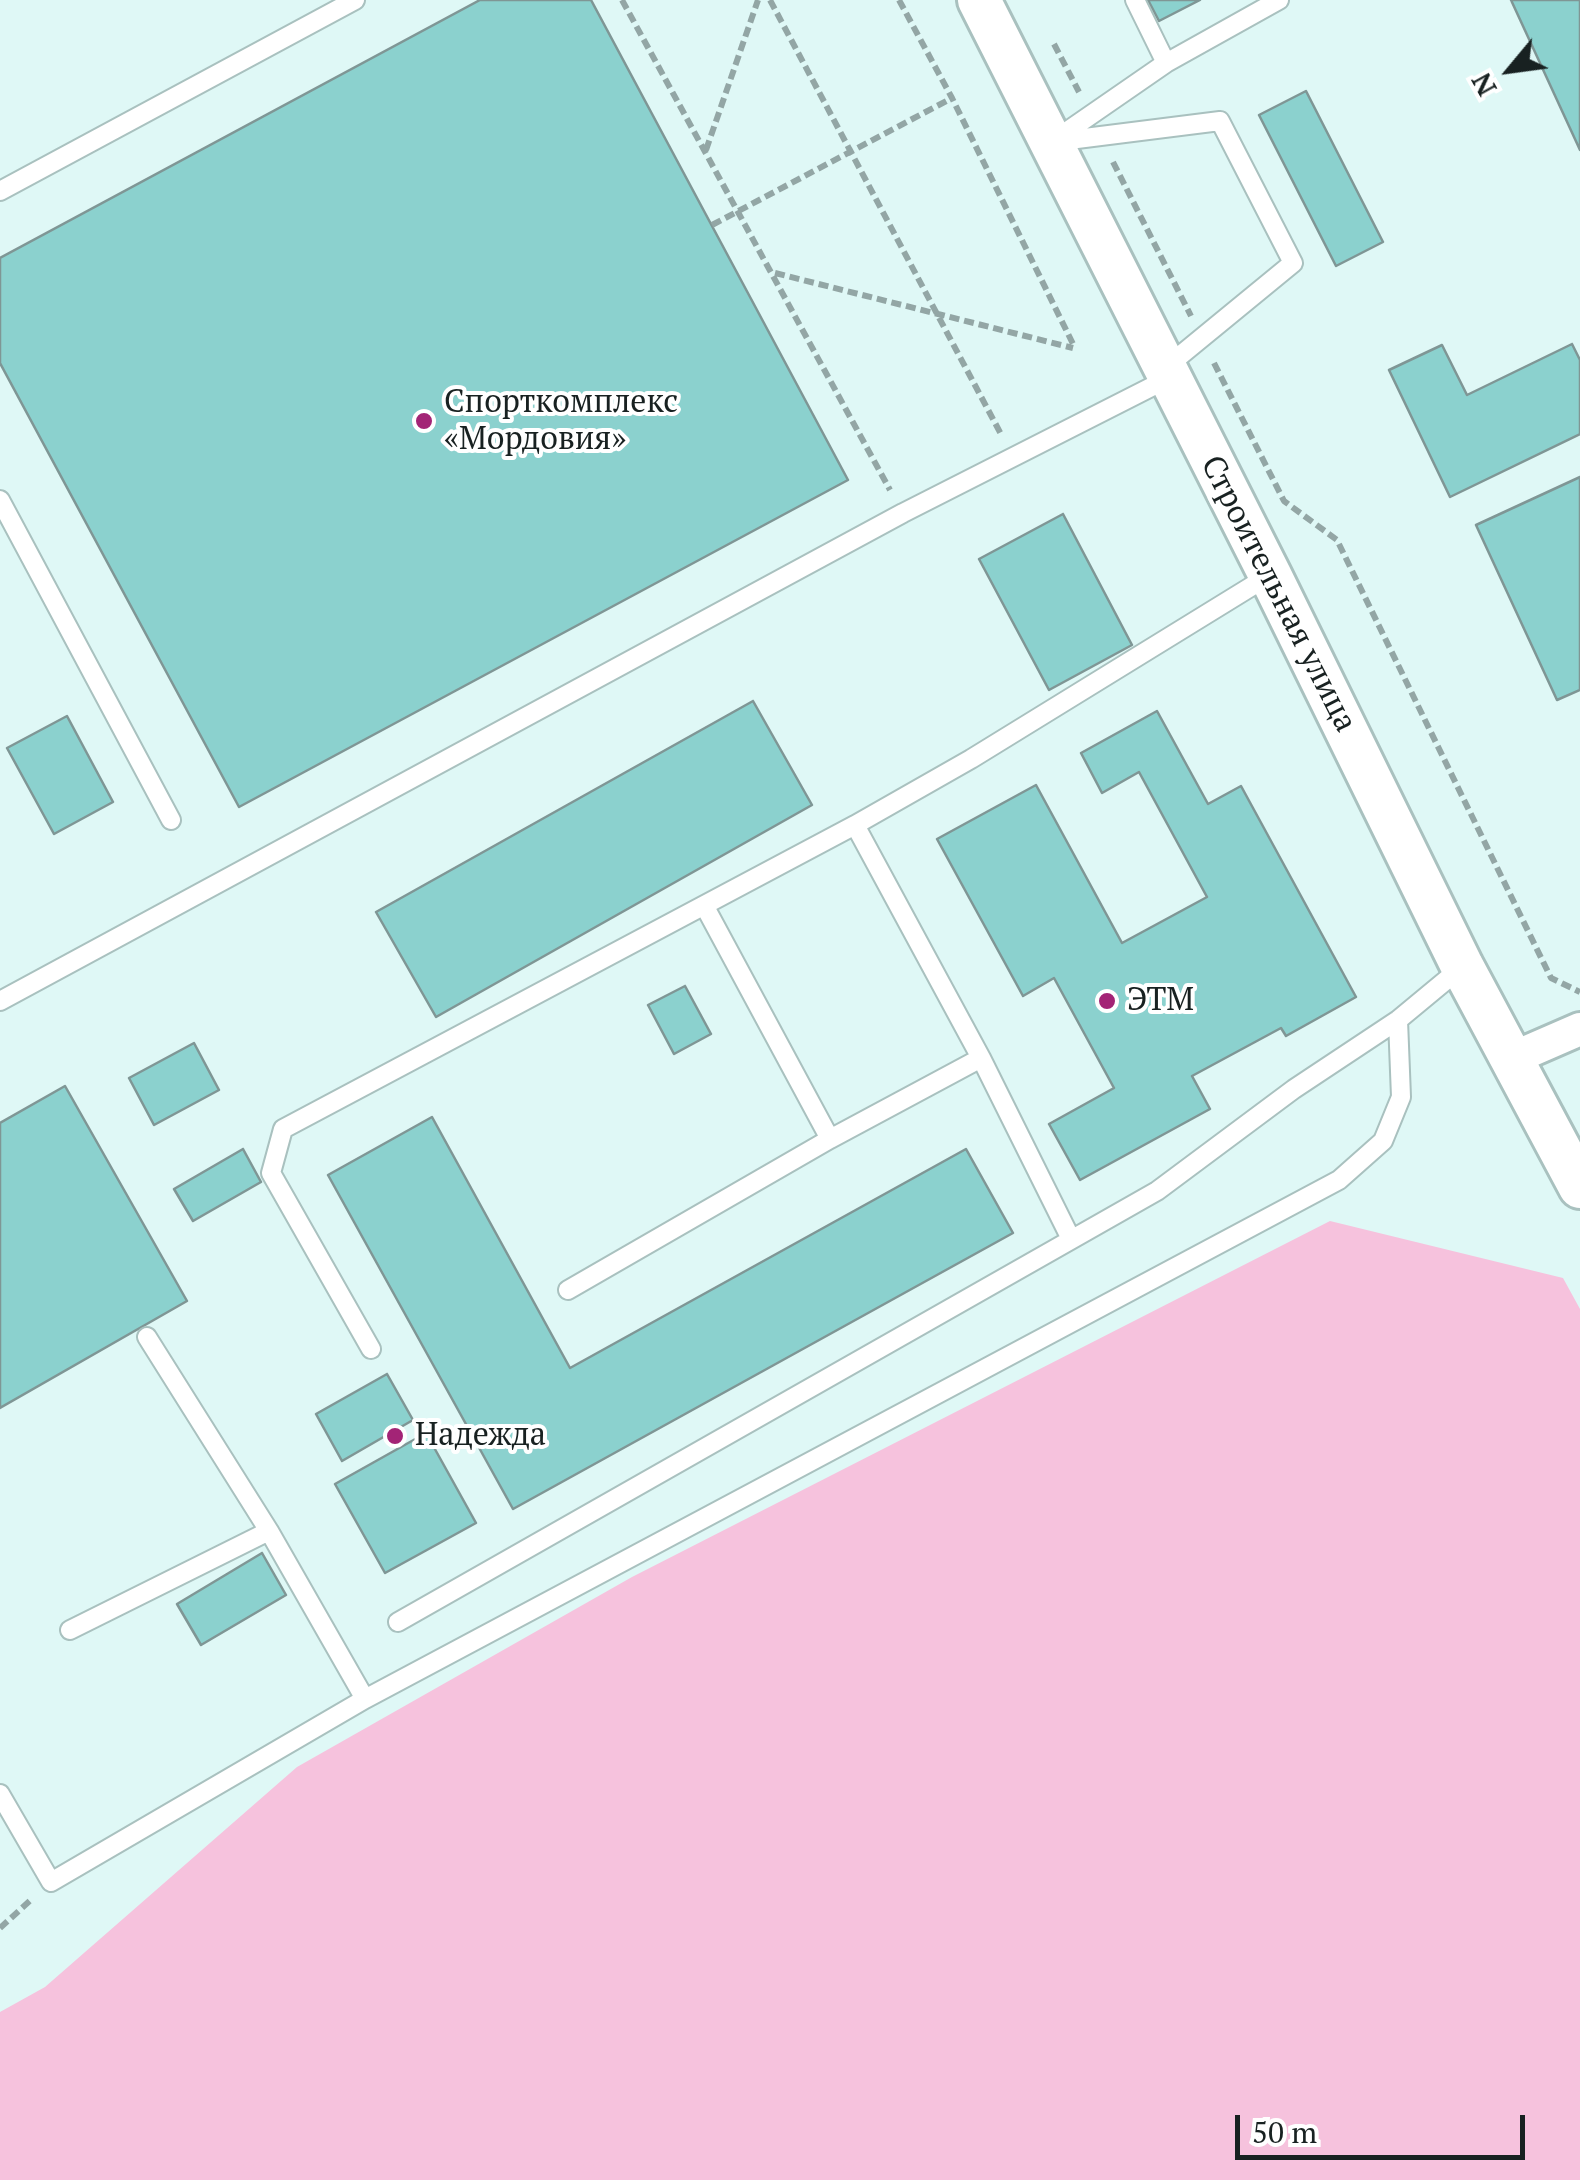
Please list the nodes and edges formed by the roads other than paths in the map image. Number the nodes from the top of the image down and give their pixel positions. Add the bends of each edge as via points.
1 (355, 0) edge
2 (980, 0) edge
3 (1134, 0) edge
4 (1279, 0) edge
5 (1166, 63) junction
6 (1051, 142) junction
7 (0, 191) edge
8 (1167, 373) junction
9 (0, 500) edge
10 (1270, 575) junction
11 (171, 820) dead end
12 (855, 825) junction
13 (705, 907) junction
14 (1462, 966) junction
15 (0, 1001) edge
16 (1398, 1020) junction
17 (1580, 1029) edge
18 (981, 1058) junction
19 (1511, 1059) junction
20 (830, 1139) junction
21 (1580, 1187) edge
22 (1071, 1239) junction
23 (568, 1290) dead end
24 (147, 1337) dead end
25 (371, 1348) dead end
26 (269, 1531) junction
27 (398, 1622) dead end
28 (70, 1630) dead end
29 (365, 1699) junction
30 (0, 1794) edge

1 - 7 lane
2 - 6 street, Строительная улица
3 - 5 lane
4 - 5 lane
5 - 6 lane
6 - 8 street, Строительная улица
6 - 8 lane via 1220,120 1293,263
8 - 10 street, Строительная улица
8 - 15 lane
9 - 11 lane
10 - 12 lane
10 - 14 street, Строительная улица
12 - 13 lane
12 - 18 lane
13 - 20 lane
13 - 25 lane via 284,1129 271,1173
14 - 16 lane
14 - 19 street, Строительная улица
16 - 22 lane via 1157,1191
16 - 29 lane via 1401,1097 1384,1141 1339,1180
17 - 19 street
18 - 20 lane
18 - 22 lane
19 - 21 street, Строительная улица
20 - 23 lane
22 - 27 lane
24 - 26 lane
26 - 28 lane
26 - 29 lane
29 - 30 lane via 50,1882

